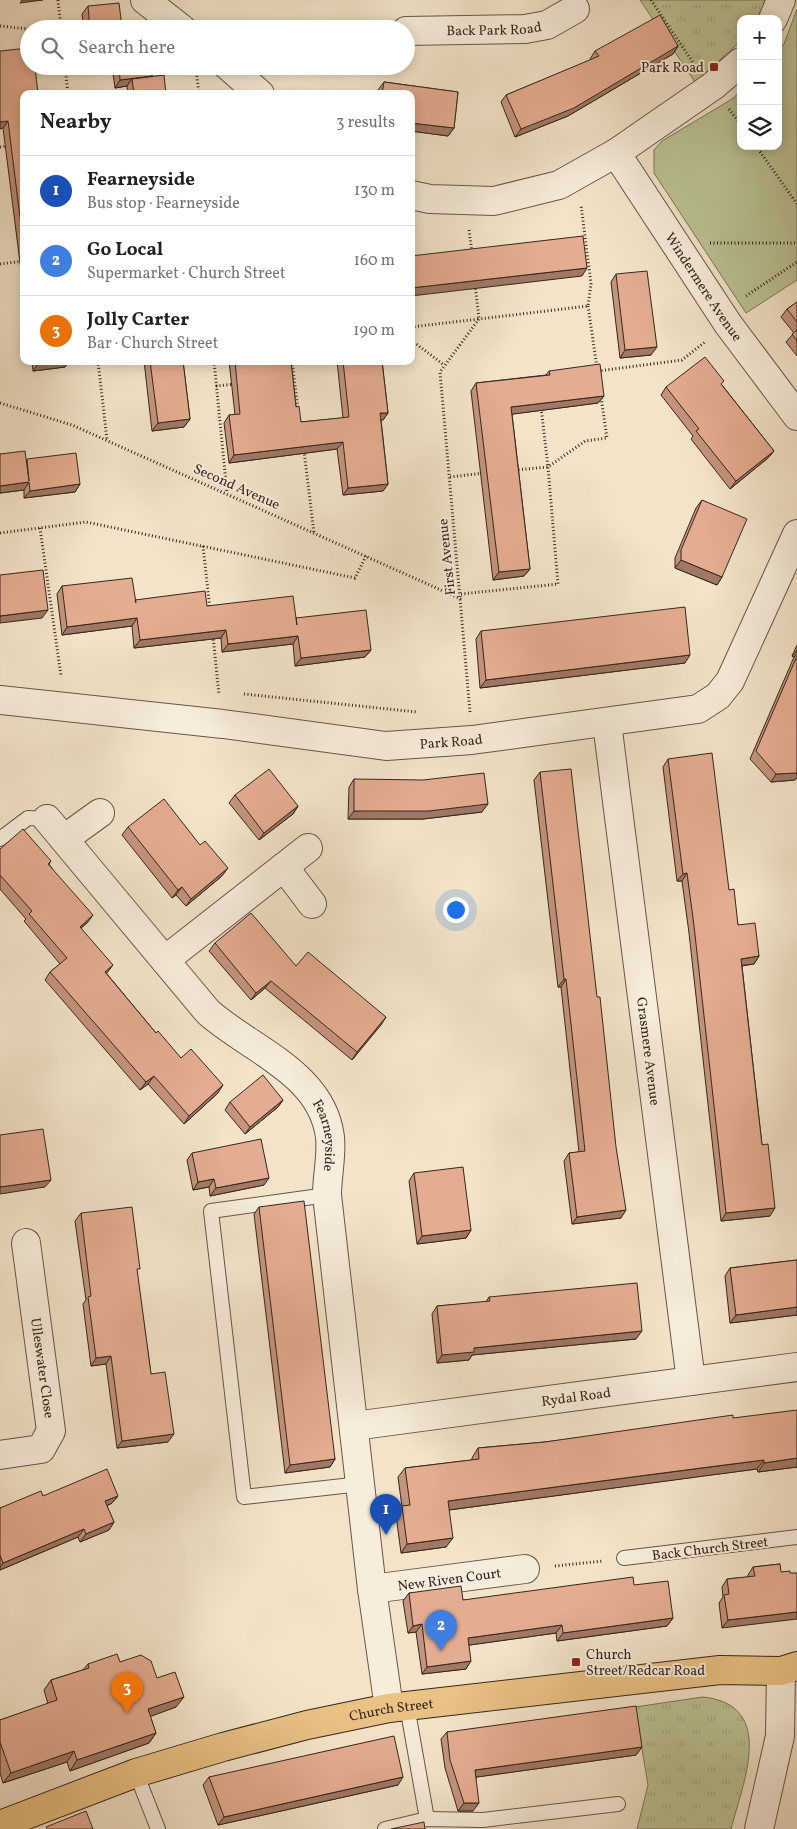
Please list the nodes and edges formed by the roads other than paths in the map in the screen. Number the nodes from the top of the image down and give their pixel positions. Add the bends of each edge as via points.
1 (145, 0) edge
2 (781, 0) edge
3 (576, 9) dead end
4 (774, 15) edge
5 (171, 20) edge
6 (415, 32) edge
7 (737, 65) edge
8 (238, 75) edge
9 (255, 90) edge
10 (616, 153) junction
11 (415, 195) edge
12 (797, 416) edge
13 (797, 534) edge
14 (0, 700) edge
15 (607, 723) junction
16 (100, 813) dead end
17 (56, 829) junction
18 (0, 839) edge
19 (308, 848) dead end
20 (284, 867) junction
21 (312, 904) dead end
22 (165, 960) junction
23 (327, 1195) junction
24 (26, 1243) dead end
25 (797, 1366) edge
26 (691, 1381) junction
27 (354, 1426) junction
28 (0, 1455) edge
29 (361, 1484) junction
30 (797, 1537) edge
31 (624, 1558) road end
32 (525, 1569) road end
33 (372, 1589) junction
34 (789, 1669) edge
35 (398, 1707) junction
36 (136, 1773) junction
37 (618, 1804) dead end
38 (427, 1819) junction
39 (0, 1825) edge
40 (158, 1829) edge
41 (385, 1829) edge
42 (759, 1829) edge

1 - 5 street
2 - 4 street
3 - 6 street, Back Park Road via 547,24 525,29
7 - 10 street via 710,88
8 - 9 street
10 - 11 street via 559,185 494,201 466,202
10 - 12 street, Windermere Avenue via 724,319
13 - 15 street, Park Road via 730,681 718,696 698,709
14 - 15 street, Park Road via 223,724 386,746 472,740
15 - 26 street, Grasmere Avenue
16 - 17 street
17 - 18 lane via 28,818
17 - 22 street, Fearneyside
19 - 20 street
20 - 21 street
20 - 22 street
22 - 23 street, Fearneyside via 223,1026 292,1072 311,1091 324,1115 330,1136
23 - 27 street, Fearneyside
23 - 29 lane via 211,1211 244,1497
24 - 28 street, Ulleswater Close via 51,1431 41,1449
25 - 26 street, Rydal Road
26 - 27 street, Rydal Road
27 - 29 street, Fearneyside
29 - 33 street, Fearneyside
30 - 31 lane, Back Church Street
32 - 33 street, New Riven Court
33 - 35 street, Fearneyside
34 - 35 main road, Church Street via 720,1670
34 - 42 street via 780,1736
35 - 36 main road, Church Street via 279,1732
35 - 38 lane
36 - 39 main road, Church Street
36 - 40 lane
37 - 38 lane via 483,1820
38 - 41 lane

